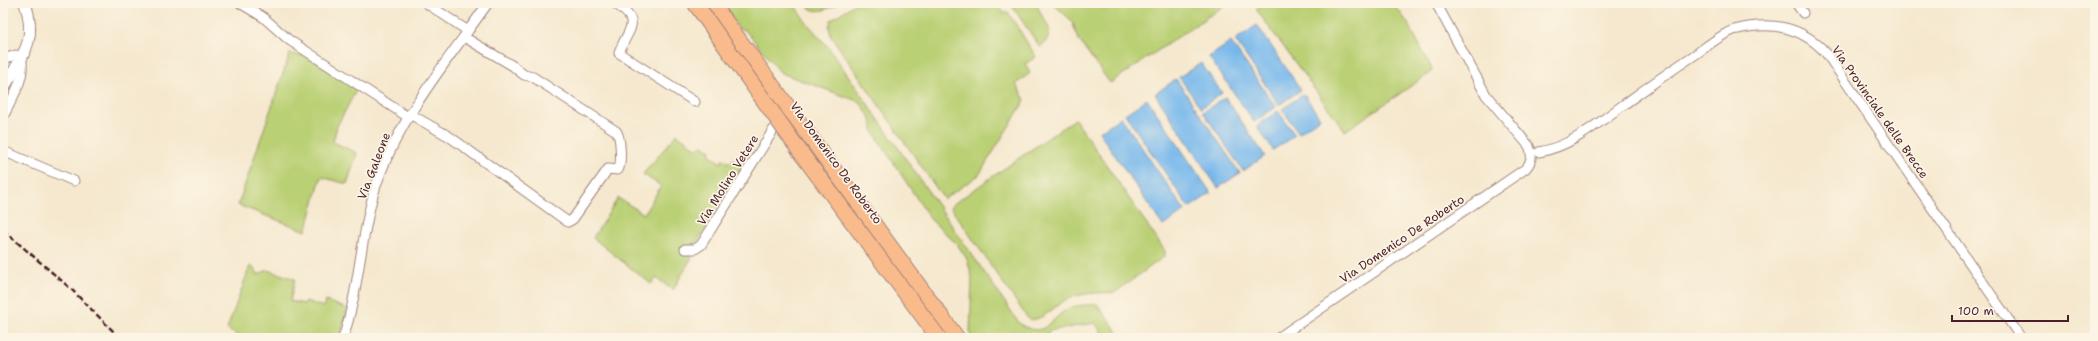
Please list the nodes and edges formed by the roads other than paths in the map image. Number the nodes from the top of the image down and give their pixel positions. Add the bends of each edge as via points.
1 (25, 3) edge
2 (240, 3) edge
3 (426, 3) edge
4 (488, 3) edge
5 (614, 3) edge
6 (695, 3) edge
7 (703, 3) edge
8 (712, 3) edge
9 (1436, 3) edge
10 (1796, 3) edge
11 (1803, 13) dead end
12 (466, 34) junction
13 (20, 57) junction
14 (3, 59) edge
15 (3, 89) edge
16 (695, 102) dead end
17 (784, 113) junction
18 (409, 115) junction
19 (3, 117) edge
20 (3, 151) edge
21 (1536, 153) junction
22 (74, 181) dead end
23 (685, 249) dead end
24 (343, 338) edge
25 (939, 338) edge
26 (949, 338) edge
27 (957, 338) edge
28 (1278, 338) edge
29 (2021, 338) edge

1 - 13 street via 30,17 30,41
2 - 18 street via 263,17 289,40
3 - 12 street
4 - 12 street, Via Galeone
5 - 16 street via 628,12 632,20 619,53
6 - 25 highway, bridge via 804,157
7 - 17 street, Via Domenico De Roberto
8 - 27 highway
9 - 21 street via 1481,88
10 - 11 street
12 - 18 street, Via Galeone
12 - 18 street via 524,75 533,77 616,131 620,137 618,170 608,169 573,219 566,222 450,138
13 - 14 street via 13,55
13 - 15 street
13 - 19 street via 23,65 20,79
17 - 23 street, Via Molino Vetere via 701,245 695,249
17 - 26 street, Via Domenico De Roberto
18 - 24 street, Via Galeone via 393,143 374,193
20 - 22 street
21 - 28 street, Via Domenico De Roberto via 1526,169
21 - 29 street, Via Provinciale delle Brecce via 1562,145 1583,133 1733,30 1770,25 1790,29 1808,36 1826,53

